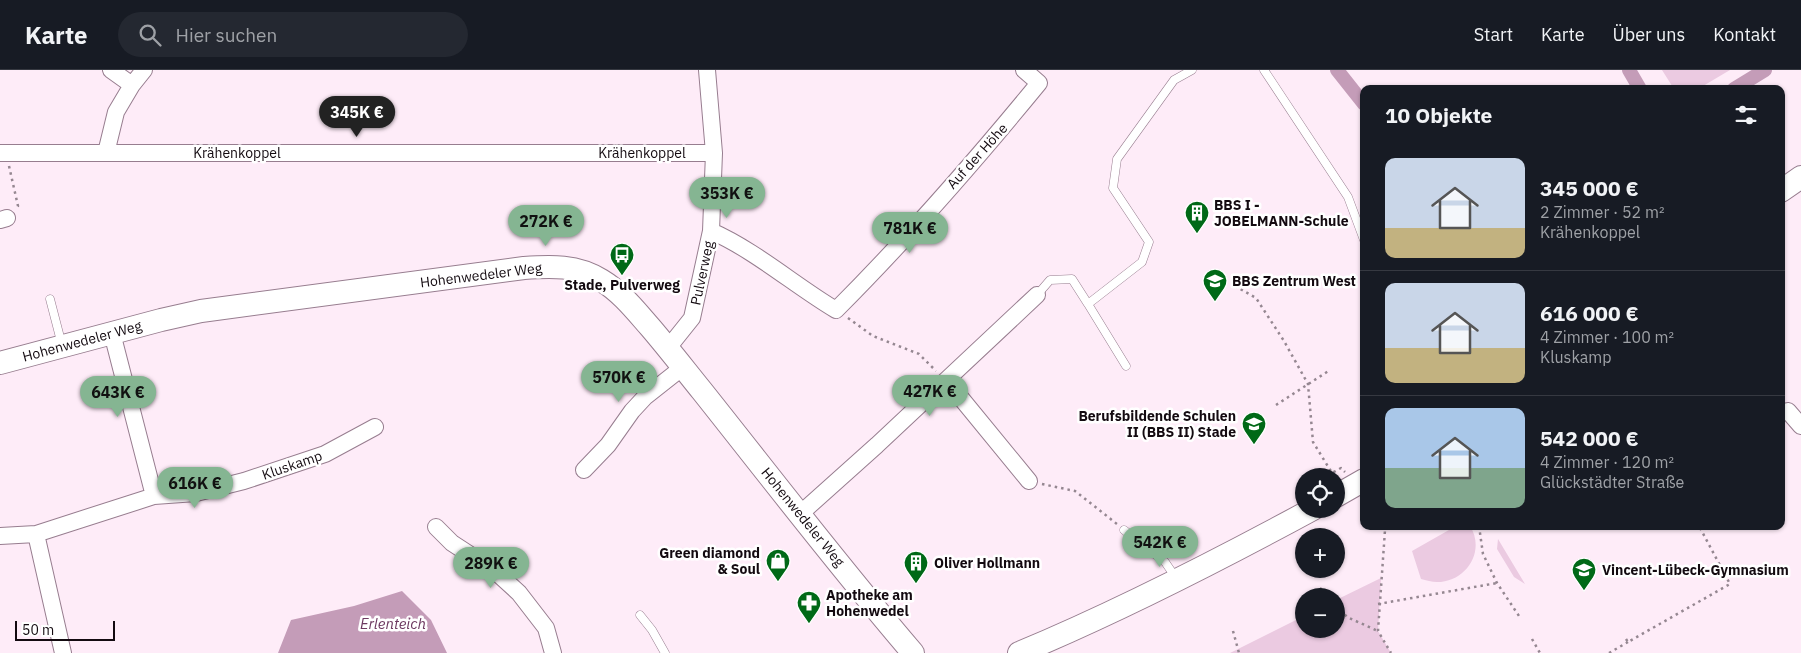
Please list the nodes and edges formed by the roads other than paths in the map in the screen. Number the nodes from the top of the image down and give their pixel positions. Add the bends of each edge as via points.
1 (111, 70) edge
2 (144, 70) edge
3 (707, 70) edge
4 (1024, 70) edge
5 (1192, 70) edge
6 (1264, 70) edge
7 (132, 85) junction
8 (0, 153) edge
9 (106, 153) junction
10 (714, 153) junction
11 (1801, 177) edge
12 (1785, 188) edge
13 (1360, 229) edge
14 (711, 232) junction
15 (1037, 295) joint
16 (50, 299) dead end
17 (1088, 304) junction
18 (112, 333) junction
19 (63, 347) junction
20 (668, 348) junction
21 (0, 363) edge
22 (1126, 366) dead end
23 (683, 367) junction
24 (947, 380) junction
25 (1788, 411) dead end
26 (1801, 426) edge
27 (376, 427) dead end
28 (584, 470) dead end
29 (1029, 481) road end
30 (1360, 482) edge
31 (1345, 491) edge
32 (154, 496) junction
33 (800, 514) junction
34 (1296, 518) edge
35 (436, 527) dead end
36 (1124, 530) road end
37 (36, 534) junction
38 (0, 536) edge
39 (1177, 580) junction
40 (640, 615) dead end
41 (63, 653) edge
42 (553, 653) edge
43 (665, 653) edge
44 (913, 653) edge
45 (1019, 653) edge

1 - 7 street
2 - 7 street
3 - 10 street, Pulverweg
4 - 14 street, Auf der Höhe via 1040,83 872,274 836,310 734,241
5 - 17 lane via 1174,80 1117,159 1113,188 1148,242 1142,262
6 - 13 lane via 1348,197
7 - 9 street via 116,112
8 - 9 street, Krähenkoppel
9 - 10 street, Krähenkoppel
10 - 14 street, Pulverweg
11 - 12 street
14 - 20 street, Pulverweg via 692,318
15 - 17 lane via 1050,280 1072,279
15 - 24 street
16 - 19 lane
17 - 22 lane
18 - 19 street, Hohenwedeler Weg
18 - 20 street, Hohenwedeler Weg via 201,312 549,266 574,269 602,280 623,297
18 - 32 street
19 - 21 street, Hohenwedeler Weg
20 - 23 street, Hohenwedeler Weg
23 - 28 street via 645,396 608,445
23 - 33 street, Hohenwedeler Weg
24 - 29 street
24 - 33 street
25 - 26 street
27 - 32 street, Kluskamp via 325,454 244,481 196,494
30 - 31 street
32 - 37 street, Kluskamp
33 - 44 street, Hohenwedeler Weg
34 - 39 street
35 - 42 street via 452,543 495,571 519,593 546,628
36 - 39 lane via 1165,562
37 - 38 street, Kluskamp
37 - 41 street
39 - 45 street
40 - 43 lane

